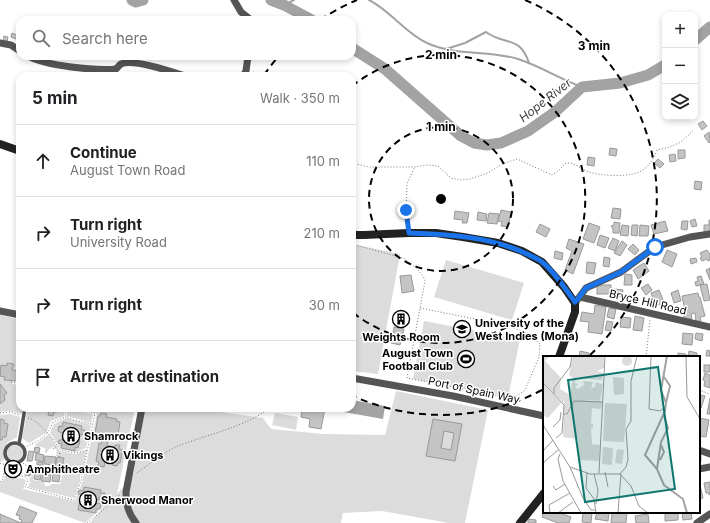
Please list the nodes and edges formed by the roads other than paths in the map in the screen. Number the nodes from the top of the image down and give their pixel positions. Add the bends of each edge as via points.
1 (234, 0) edge
2 (246, 16) edge
3 (0, 44) edge
4 (16, 48) edge
5 (37, 60) edge
6 (247, 60) edge
7 (173, 72) edge
8 (245, 72) edge
9 (0, 144) edge
10 (16, 150) edge
11 (356, 235) edge
12 (709, 235) edge
13 (578, 300) junction
14 (0, 311) edge
15 (16, 314) edge
16 (710, 327) edge
17 (559, 356) edge
18 (356, 379) edge
19 (24, 412) edge
20 (141, 412) edge
21 (543, 416) edge
22 (19, 444) junction
23 (700, 450) edge
24 (710, 454) edge
25 (710, 468) edge
26 (700, 469) edge
27 (543, 494) edge
28 (710, 514) edge
29 (136, 523) edge
30 (520, 523) edge
31 (697, 523) edge

1 - 2 street
3 - 4 street
5 - 7 street via 91,69 116,68 129,63 149,65
6 - 8 street
9 - 10 street
11 - 13 street via 436,233 498,243 542,262
12 - 13 street via 690,237 655,247 621,272 586,288
13 - 16 street, Bryce Hill Road
13 - 17 street
14 - 15 street
18 - 21 street, Port of Spain Way
19 - 22 lane
20 - 29 street via 126,492 126,505
22 - 22 lane via 24,448 25,454 21,461 13,463 5,453 7,447 13,443
23 - 24 street
25 - 26 street
27 - 30 street
28 - 31 street

